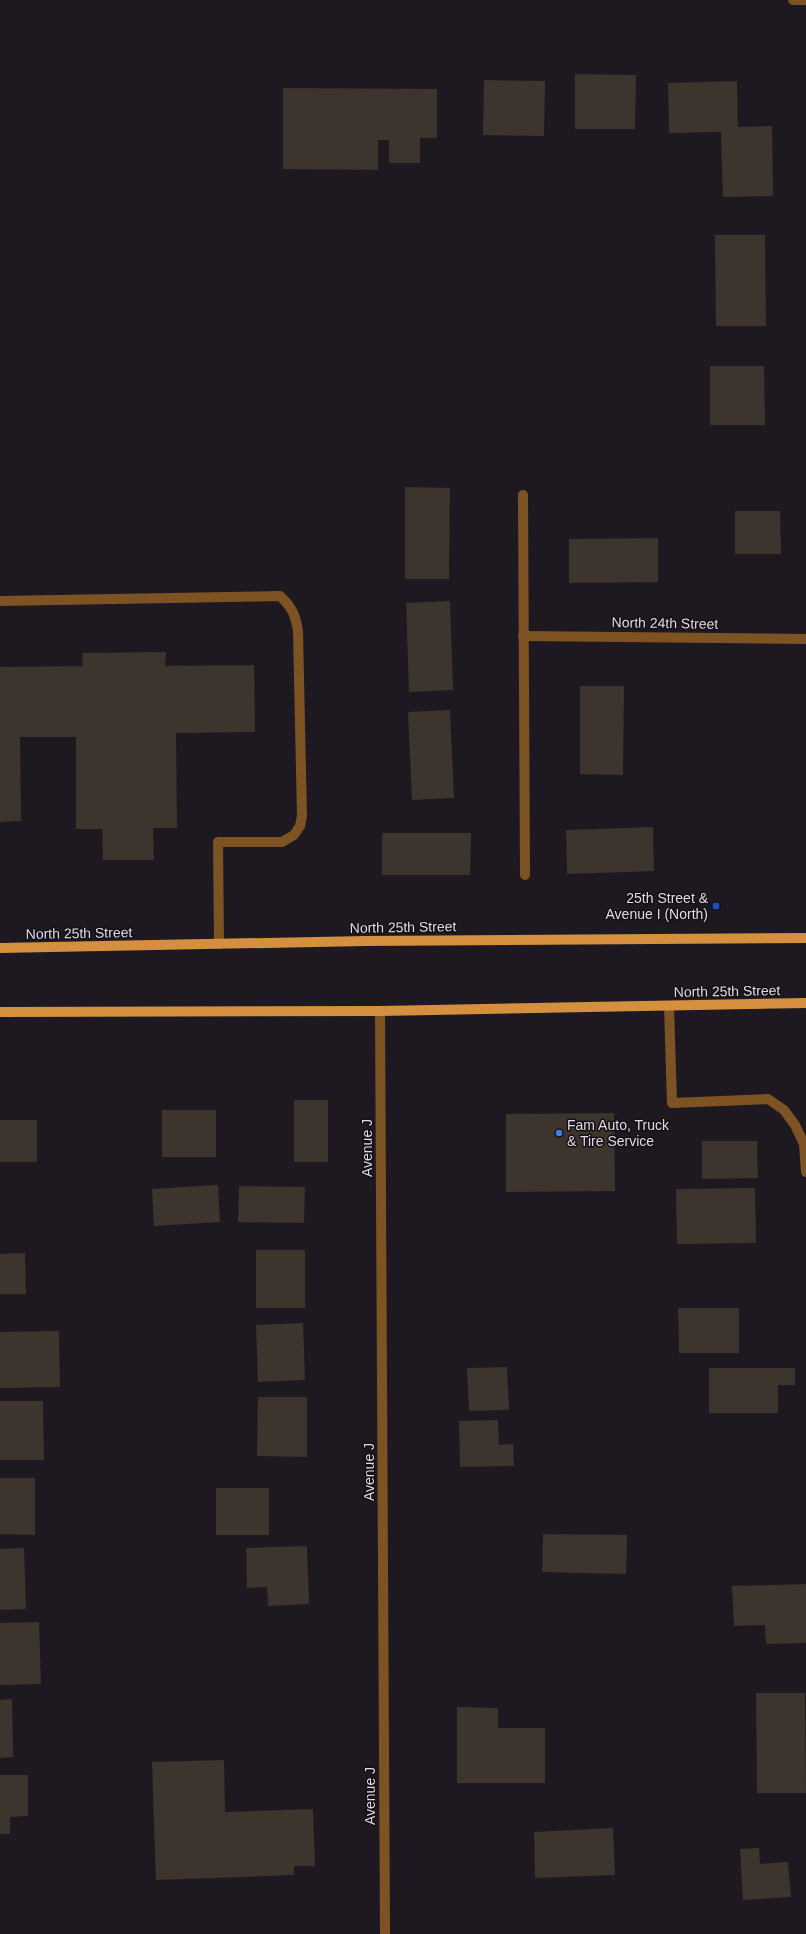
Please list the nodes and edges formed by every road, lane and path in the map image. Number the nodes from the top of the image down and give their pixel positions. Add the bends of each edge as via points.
1 (793, 0) edge
2 (806, 0) edge
3 (523, 494) dead end
4 (0, 601) edge
5 (523, 636) junction
6 (806, 639) edge
7 (525, 875) dead end
8 (806, 938) edge
9 (219, 944) junction
10 (0, 948) edge
11 (806, 1003) edge
12 (669, 1006) junction
13 (380, 1011) junction
14 (0, 1012) edge
15 (806, 1172) edge
16 (385, 1934) edge

1 - 2 street
3 - 5 street
4 - 9 street via 280,596 289,604 296,616 298,632 302,816 300,826 294,835 282,842 218,842
5 - 6 street, North 24th Street
5 - 7 street
8 - 9 main road, North 25th Street
9 - 10 main road, North 25th Street
11 - 12 main road, North 25th Street
12 - 13 main road, North 25th Street
12 - 15 street via 672,1103 768,1099 784,1110 795,1125 804,1144
13 - 14 main road, North 25th Street
13 - 16 street, Avenue J

